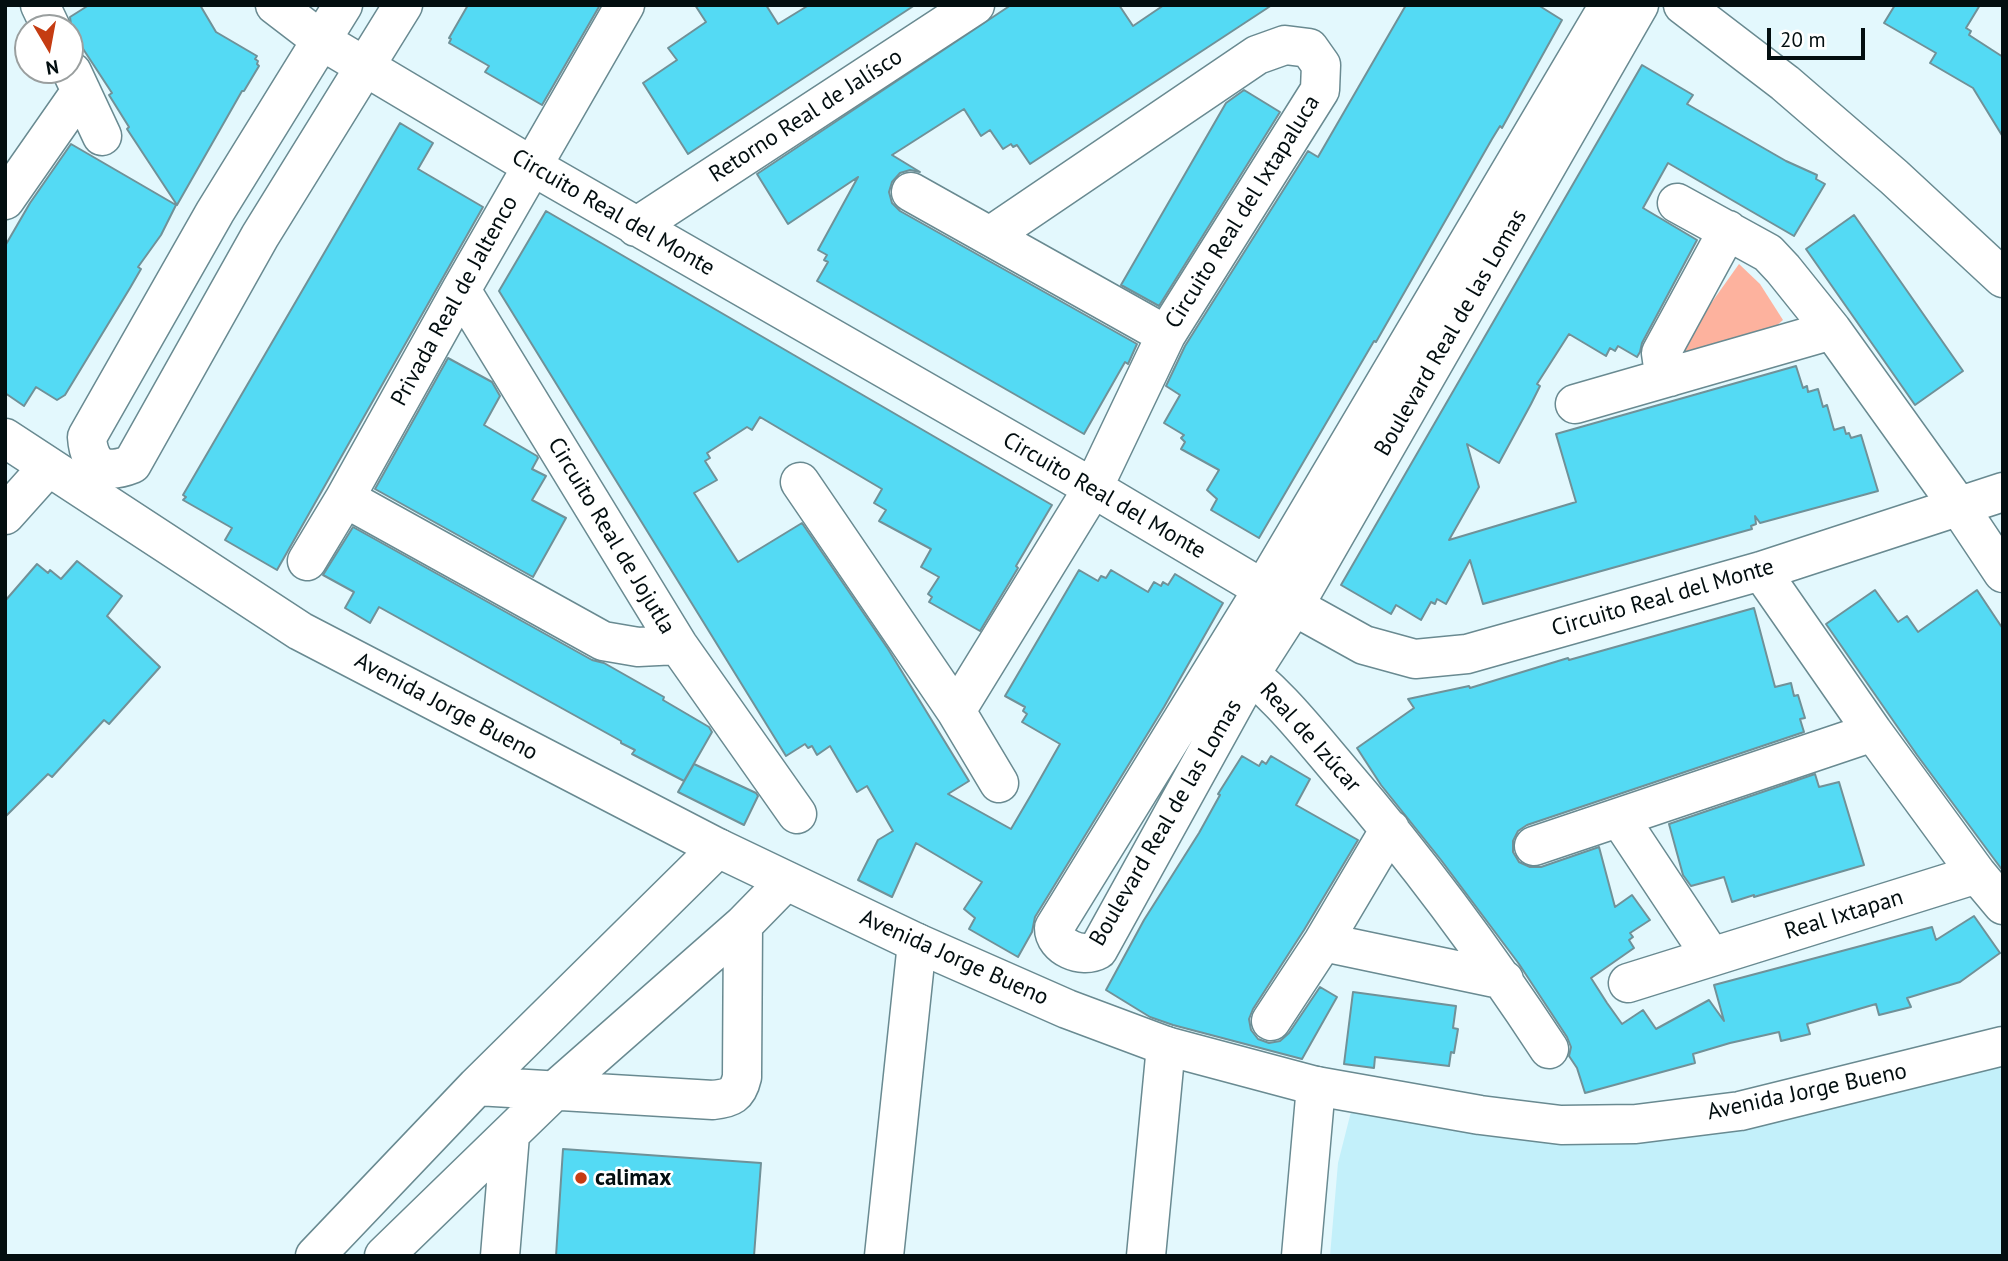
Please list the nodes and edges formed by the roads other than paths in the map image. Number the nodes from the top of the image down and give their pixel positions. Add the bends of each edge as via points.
1 (275, 5) edge
2 (343, 5) edge
3 (403, 5) edge
4 (625, 5) edge
5 (975, 5) edge
6 (1609, 5) edge
7 (1639, 5) edge
8 (1684, 5) edge
9 (321, 41) junction
10 (366, 68) junction
11 (72, 84) edge
12 (77, 84) edge
13 (102, 136) dead end
14 (532, 166) junction
15 (911, 192) dead end
16 (5, 200) edge
17 (1677, 203) dead end
18 (215, 212) junction
19 (636, 228) junction
20 (1728, 230) junction
21 (260, 236) junction
22 (990, 236) junction
23 (2003, 278) edge
24 (461, 290) junction
25 (1832, 330) junction
26 (1166, 335) junction
27 (1670, 377) junction
28 (1575, 404) dead end
29 (5, 438) edge
30 (48, 467) junction
31 (800, 482) dead end
32 (1093, 488) junction
33 (2003, 492) edge
34 (345, 498) junction
35 (1959, 507) junction
36 (5, 515) edge
37 (307, 561) dead end
38 (1761, 571) junction
39 (2003, 573) edge
40 (1279, 597) junction
41 (678, 645) junction
42 (1237, 664) junction
43 (956, 711) junction
44 (1874, 732) junction
45 (999, 783) dead end
46 (797, 814) dead end
47 (1620, 819) junction
48 (1390, 829) junction
49 (1534, 846) dead end
50 (718, 848) junction
51 (1977, 874) junction
52 (786, 881) junction
53 (2003, 905) edge
54 (743, 925) junction
55 (1323, 942) junction
56 (917, 943) junction
57 (1711, 957) junction
58 (1504, 980) junction
59 (1628, 983) dead end
60 (1271, 1021) dead end
61 (1166, 1046) junction
62 (2003, 1046) edge
63 (1549, 1049) dead end
64 (477, 1086) junction
65 (1317, 1086) junction
66 (553, 1092) junction
67 (510, 1135) junction
68 (315, 1256) edge
69 (384, 1256) edge
70 (500, 1256) edge
71 (884, 1256) edge
72 (1146, 1256) edge
73 (1301, 1256) edge

1 - 9 street, Circuito Real del Monte
2 - 9 street
3 - 10 street
4 - 14 street, Privada Real de Jaltenco
5 - 19 street, Retorno Real de Jalísco
6 - 40 street, Boulevard Real de las Lomas
7 - 40 street, Boulevard Real de las Lomas
8 - 23 street via 1785,83
9 - 10 street, Circuito Real del Monte
9 - 18 street
10 - 14 street, Circuito Real del Monte
10 - 21 street
11 - 16 street
12 - 13 street
14 - 19 street, Circuito Real del Monte
14 - 24 street, Privada Real de Jaltenco
15 - 22 street
17 - 20 street
18 - 21 street
18 - 21 street via 87,437 88,453 100,467 116,470 132,464
19 - 32 street, Circuito Real del Monte
20 - 25 street via 1768,253
20 - 27 street via 1661,353
22 - 26 street
22 - 26 street, Circuito Real del Ixtapaluca via 1257,55 1285,45 1309,48 1321,65 1320,90
24 - 34 street, Privada Real de Jaltenco
24 - 41 street, Circuito Real de Jojutla
25 - 27 street
25 - 35 street
26 - 32 street, Circuito Real del Ixtapaluca
27 - 28 street
29 - 30 street, Avenida Jorge Bueno
30 - 36 street
30 - 50 street, Avenida Jorge Bueno via 300,631
31 - 43 street
32 - 40 street, Circuito Real del Monte
32 - 43 street, Circuito Real del Ixtapaluca
33 - 35 street, Circuito Real del Monte
34 - 37 street, Privada Real de Jaltenco
34 - 41 street, Circuito Real de Jojutla via 603,641 638,648
35 - 38 street, Circuito Real del Monte
35 - 39 street
38 - 40 street, Circuito Real del Monte via 1466,654 1415,659 1364,645
38 - 44 street
40 - 42 street, Boulevard Real de las Lomas
41 - 46 street
42 - 42 street, Boulevard Real de las Lomas via 1054,928 1058,942 1082,954 1098,950
42 - 48 street, Real de Izúcar via 1283,703
43 - 45 street
44 - 47 street
44 - 51 street
47 - 49 street
47 - 57 street
48 - 55 street
48 - 58 street, Real de Izúcar
50 - 52 street, Avenida Jorge Bueno
50 - 64 street
51 - 53 street
51 - 57 street, Real Ixtapan
52 - 54 street
52 - 56 street, Avenida Jorge Bueno
54 - 66 street
54 - 66 street via 739,1090 729,1098 713,1100
55 - 58 street
55 - 60 street
56 - 61 street, Avenida Jorge Bueno
56 - 71 street
57 - 59 street, Real Ixtapan
58 - 63 street, Real de Izúcar
61 - 65 street, Avenida Jorge Bueno
61 - 72 street
62 - 65 street, Avenida Jorge Bueno via 1740,1111 1636,1124 1561,1125
64 - 66 street
64 - 68 street
65 - 73 street
66 - 67 street
67 - 69 street
67 - 70 street

